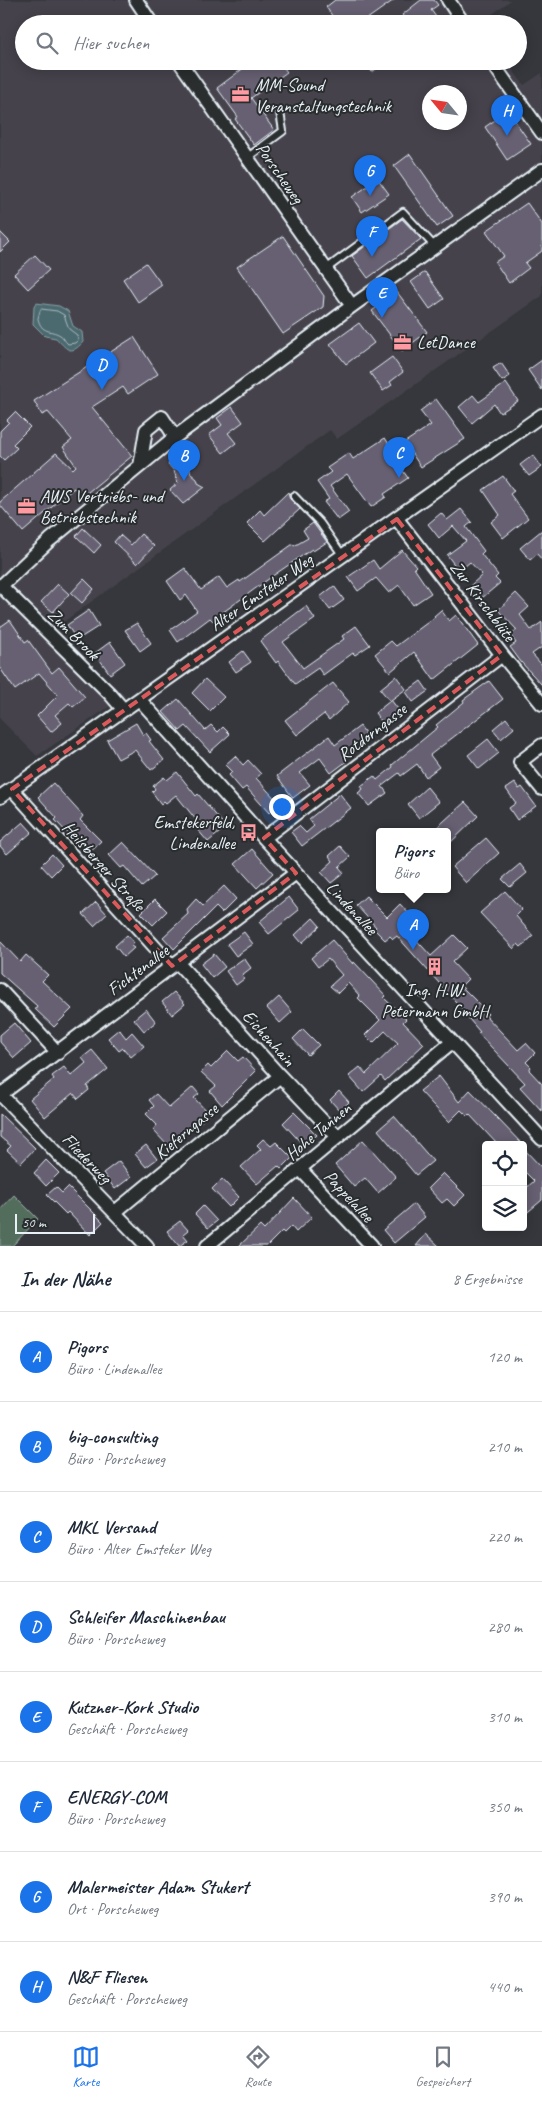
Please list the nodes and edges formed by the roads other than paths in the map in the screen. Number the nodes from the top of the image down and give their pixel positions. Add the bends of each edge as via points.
1 (136, 0) edge
2 (448, 0) edge
3 (146, 15) edge
4 (458, 15) edge
5 (185, 70) edge
6 (497, 70) edge
7 (280, 112) dead end
8 (542, 133) edge
9 (248, 157) junction
10 (542, 170) edge
11 (435, 247) junction
12 (326, 269) junction
13 (352, 306) junction
14 (542, 415) edge
15 (175, 437) junction
16 (140, 466) junction
17 (294, 496) dead end
18 (398, 518) junction
19 (343, 556) junction
20 (0, 586) edge
21 (502, 655) junction
22 (139, 699) junction
23 (542, 704) edge
24 (123, 710) junction
25 (542, 745) edge
26 (12, 789) junction
27 (542, 789) edge
28 (0, 797) edge
29 (264, 838) junction
30 (296, 873) junction
31 (175, 964) junction
32 (0, 990) edge
33 (452, 1042) junction
34 (58, 1053) junction
35 (280, 1076) junction
36 (0, 1095) edge
37 (338, 1136) junction
38 (542, 1139) edge
39 (300, 1169) junction
40 (115, 1212) junction
41 (147, 1246) edge
42 (207, 1246) edge
43 (372, 1246) edge

1 - 3 street
2 - 4 street
5 - 9 street, Porscheweg
6 - 8 street
7 - 9 lane via 283,131
9 - 12 street, Porscheweg
10 - 11 street
11 - 12 lane via 403,212
11 - 13 street
12 - 13 street, Porscheweg
13 - 15 street
14 - 18 street, Alter Emsteker Weg
15 - 16 street
15 - 16 street via 162,417 146,430
16 - 20 street
17 - 19 lane via 320,523
18 - 19 street, Alter Emsteker Weg
18 - 21 street, Zur Kirschblüte
19 - 22 street, Alter Emsteker Weg
20 - 24 street, Zum Brook
21 - 23 street, Zur Kirschblüte
21 - 29 street, Rotdorngasse
22 - 24 street, Alter Emsteker Weg
22 - 29 street, Lindenallee
24 - 26 street, Alter Emsteker Weg
25 - 27 street via 520,762
26 - 28 street, Alter Emsteker Weg
26 - 31 street, Heilsberger Straße
29 - 30 street, Lindenallee
30 - 31 street, Fichtenallee
30 - 33 street, Lindenallee
31 - 34 street, Fichtenallee
31 - 35 street, Eichenhain
32 - 34 street
33 - 37 street, Hohe Tannen
33 - 38 street, Lindenallee
34 - 36 street, Fichtenallee
35 - 37 street, Eichenhain
35 - 40 street, Kieferngasse
36 - 40 street, Fliederweg
37 - 39 street, Hohe Tannen
39 - 42 street, Hohe Tannen
39 - 43 street, Pappelallee
40 - 41 street, Fliederweg

